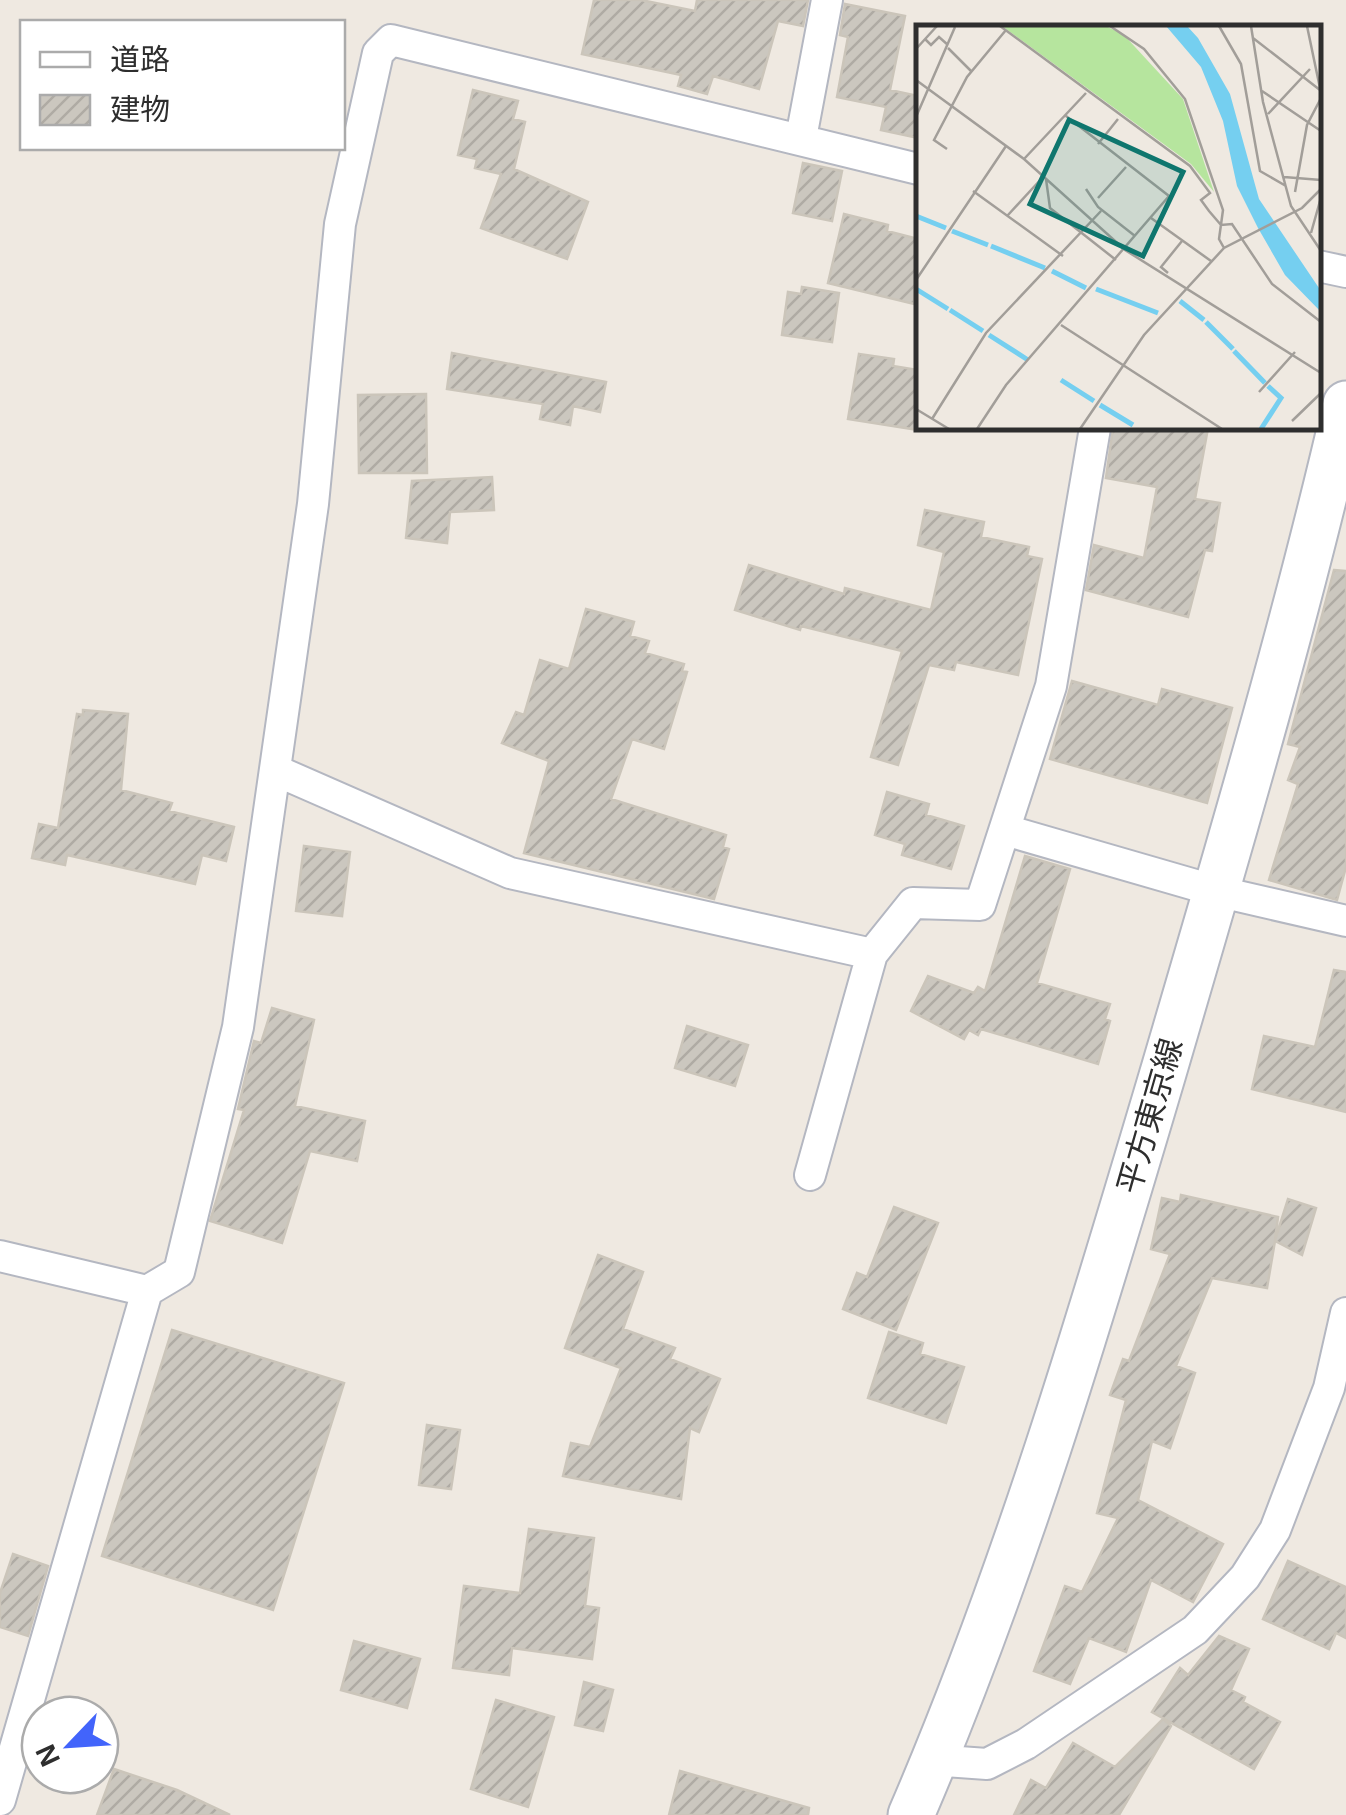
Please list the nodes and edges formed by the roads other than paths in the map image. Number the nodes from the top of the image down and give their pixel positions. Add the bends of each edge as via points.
1 (828, 0) edge
2 (801, 138) junction
3 (916, 168) edge
4 (1321, 267) edge
5 (1346, 272) edge
6 (1346, 404) edge
7 (1095, 430) edge
8 (277, 771) junction
9 (1005, 830) junction
10 (1216, 891) junction
11 (1346, 921) edge
12 (872, 954) junction
13 (810, 1175) dead end
14 (0, 1256) edge
15 (147, 1291) junction
16 (1346, 1313) edge
17 (932, 1760) junction
18 (0, 1800) edge
19 (919, 1812) edge

1 - 2 street
2 - 3 street
2 - 8 street via 391,40 378,53 340,224 313,504
4 - 5 street
6 - 10 main road, 平方東京線
7 - 9 street via 1051,686
8 - 12 street via 510,872
8 - 15 street via 238,1026 179,1272
9 - 10 street
9 - 12 street via 980,905 914,903
10 - 11 street
10 - 17 main road, 平方東京線 via 1101,1280 1011,1553
12 - 13 street
14 - 15 street
15 - 18 street
16 - 17 street via 1329,1388 1275,1530 1245,1577 1195,1630 1026,1744 987,1764
17 - 19 main road, 平方東京線

